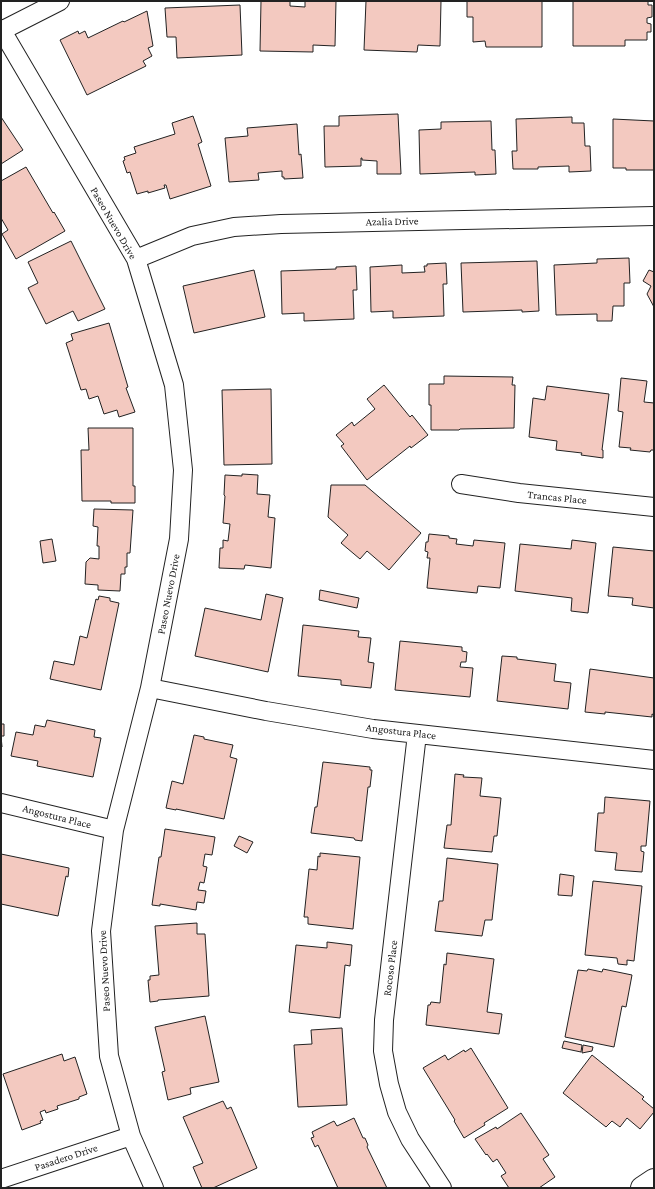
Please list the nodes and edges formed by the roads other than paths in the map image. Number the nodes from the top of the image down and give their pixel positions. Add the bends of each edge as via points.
1 (60, 1) edge
2 (1, 30) edge
3 (654, 216) edge
4 (136, 260) junction
5 (461, 484) dead end
6 (654, 507) edge
7 (150, 688) junction
8 (417, 734) junction
9 (654, 760) edge
10 (1, 803) edge
11 (114, 830) junction
12 (131, 1136) junction
13 (1, 1179) edge
14 (654, 1180) edge
15 (154, 1188) edge
16 (442, 1188) edge
17 (642, 1188) edge

1 - 2 street
2 - 4 street, Paseo Nuevo Drive
3 - 4 street, Azalia Drive via 234,227 192,236
4 - 7 street, Paseo Nuevo Drive via 174,385 183,470 179,539
5 - 6 street, Trancas Place via 519,493
7 - 8 street, Angostura Place via 266,711
7 - 11 street, Paseo Nuevo Drive
8 - 9 street, Angostura Place
8 - 16 street, Rocoso Place via 384,1020 383,1051 397,1112 410,1139
10 - 11 street, Angostura Place
11 - 12 street, Paseo Nuevo Drive via 101,931 109,1056
12 - 13 street, Pasadero Drive
12 - 15 street, Paseo Nuevo Drive
14 - 17 main road

